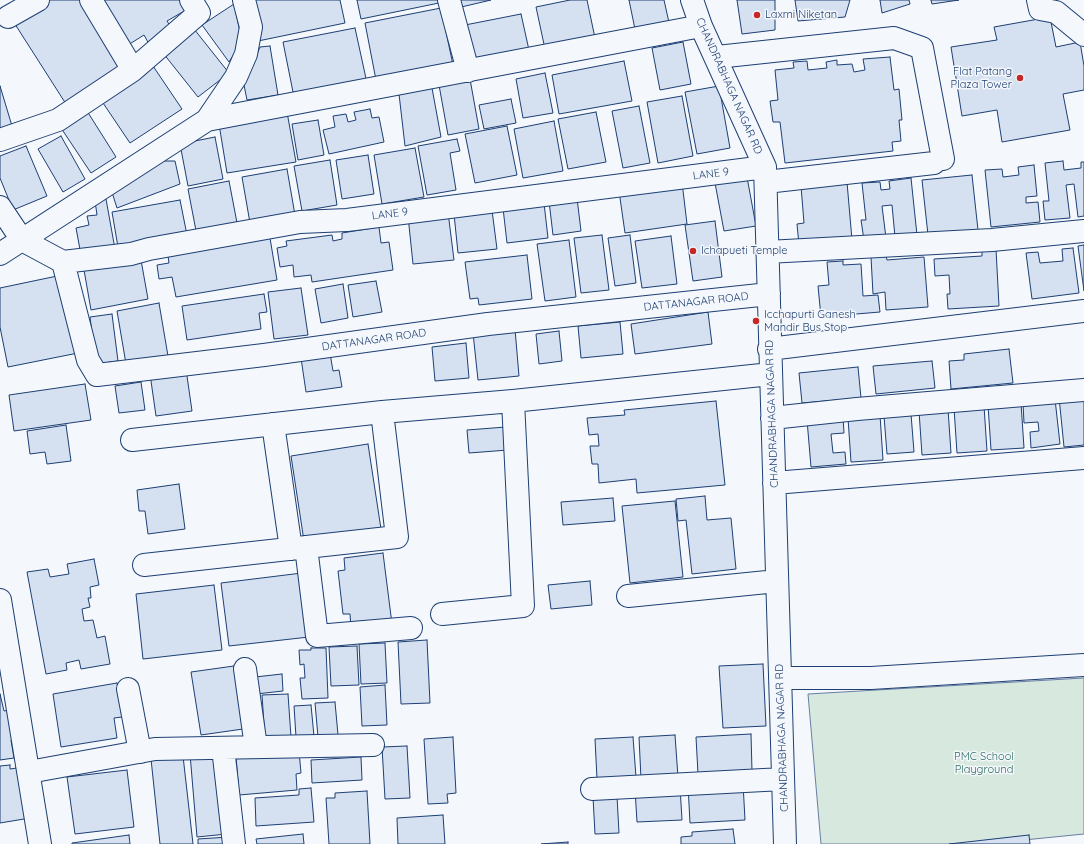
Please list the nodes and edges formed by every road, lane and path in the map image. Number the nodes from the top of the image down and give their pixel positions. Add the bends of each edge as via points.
1 (38, 0) edge
2 (91, 0) edge
3 (191, 0) edge
4 (244, 0) edge
5 (448, 0) edge
6 (692, 0) edge
7 (1038, 0) edge
8 (8, 17) dead end
9 (701, 26) junction
10 (1084, 35) edge
11 (717, 57) junction
12 (133, 70) junction
13 (468, 71) junction
14 (207, 120) junction
15 (0, 140) edge
16 (765, 174) junction
17 (0, 207) edge
18 (1084, 231) edge
19 (22, 240) junction
20 (767, 252) junction
21 (0, 254) edge
22 (63, 262) junction
23 (769, 294) junction
24 (1084, 311) edge
25 (769, 350) junction
26 (771, 374) junction
27 (1084, 390) edge
28 (513, 402) junction
29 (382, 412) junction
30 (772, 418) junction
31 (273, 424) junction
32 (132, 440) dead end
33 (1084, 458) edge
34 (774, 483) junction
35 (298, 548) junction
36 (144, 565) dead end
37 (777, 581) junction
38 (628, 596) dead end
39 (0, 600) edge
40 (442, 614) dead end
41 (411, 628) dead end
42 (1084, 665) edge
43 (245, 669) dead end
44 (6, 671) edge
45 (780, 678) junction
46 (128, 689) dead end
47 (373, 745) dead end
48 (256, 747) junction
49 (223, 748) junction
50 (140, 752) junction
51 (30, 772) junction
52 (783, 779) junction
53 (592, 789) dead end
54 (40, 844) edge
55 (234, 844) edge
56 (785, 844) edge

1 - 8 street
2 - 12 street
3 - 12 street via 199,13
4 - 14 street via 251,27 246,54 236,77
5 - 13 street
6 - 9 street, CHANDRABHAGA NAGAR RD
7 - 10 street via 1040,8 1056,12
9 - 11 street, CHANDRABHAGA NAGAR RD
9 - 13 street
11 - 16 street, CHANDRABHAGA NAGAR RD
11 - 16 street, LANE 9 via 894,38 922,48 939,161
12 - 15 street via 58,120
13 - 14 street
14 - 19 street
16 - 20 street, CHANDRABHAGA NAGAR RD
16 - 22 street, LANE 9 via 347,220 300,222 131,254
17 - 19 street
18 - 20 street via 992,240
19 - 21 street
19 - 22 street
20 - 23 street, CHANDRABHAGA NAGAR RD
22 - 23 street, DATTANAGAR ROAD via 88,360 98,375 488,324
23 - 25 street, CHANDRABHAGA NAGAR RD
24 - 25 street
25 - 26 street, CHANDRABHAGA NAGAR RD
26 - 28 street
26 - 30 street, CHANDRABHAGA NAGAR RD
27 - 30 street
28 - 29 street
28 - 40 street via 523,606
29 - 31 street
29 - 35 street via 397,537
30 - 34 street, CHANDRABHAGA NAGAR RD
31 - 32 street
31 - 35 street
33 - 34 street
34 - 37 street, CHANDRABHAGA NAGAR RD
35 - 36 street
35 - 41 street via 317,636
37 - 38 street
37 - 45 street, CHANDRABHAGA NAGAR RD
39 - 44 street
42 - 45 street via 871,678
43 - 48 street
44 - 51 street
45 - 52 street, CHANDRABHAGA NAGAR RD
46 - 50 street
47 - 48 street
48 - 49 street
49 - 50 street via 155,749
49 - 55 street
50 - 51 street
51 - 54 street
52 - 53 street
52 - 56 street, CHANDRABHAGA NAGAR RD

